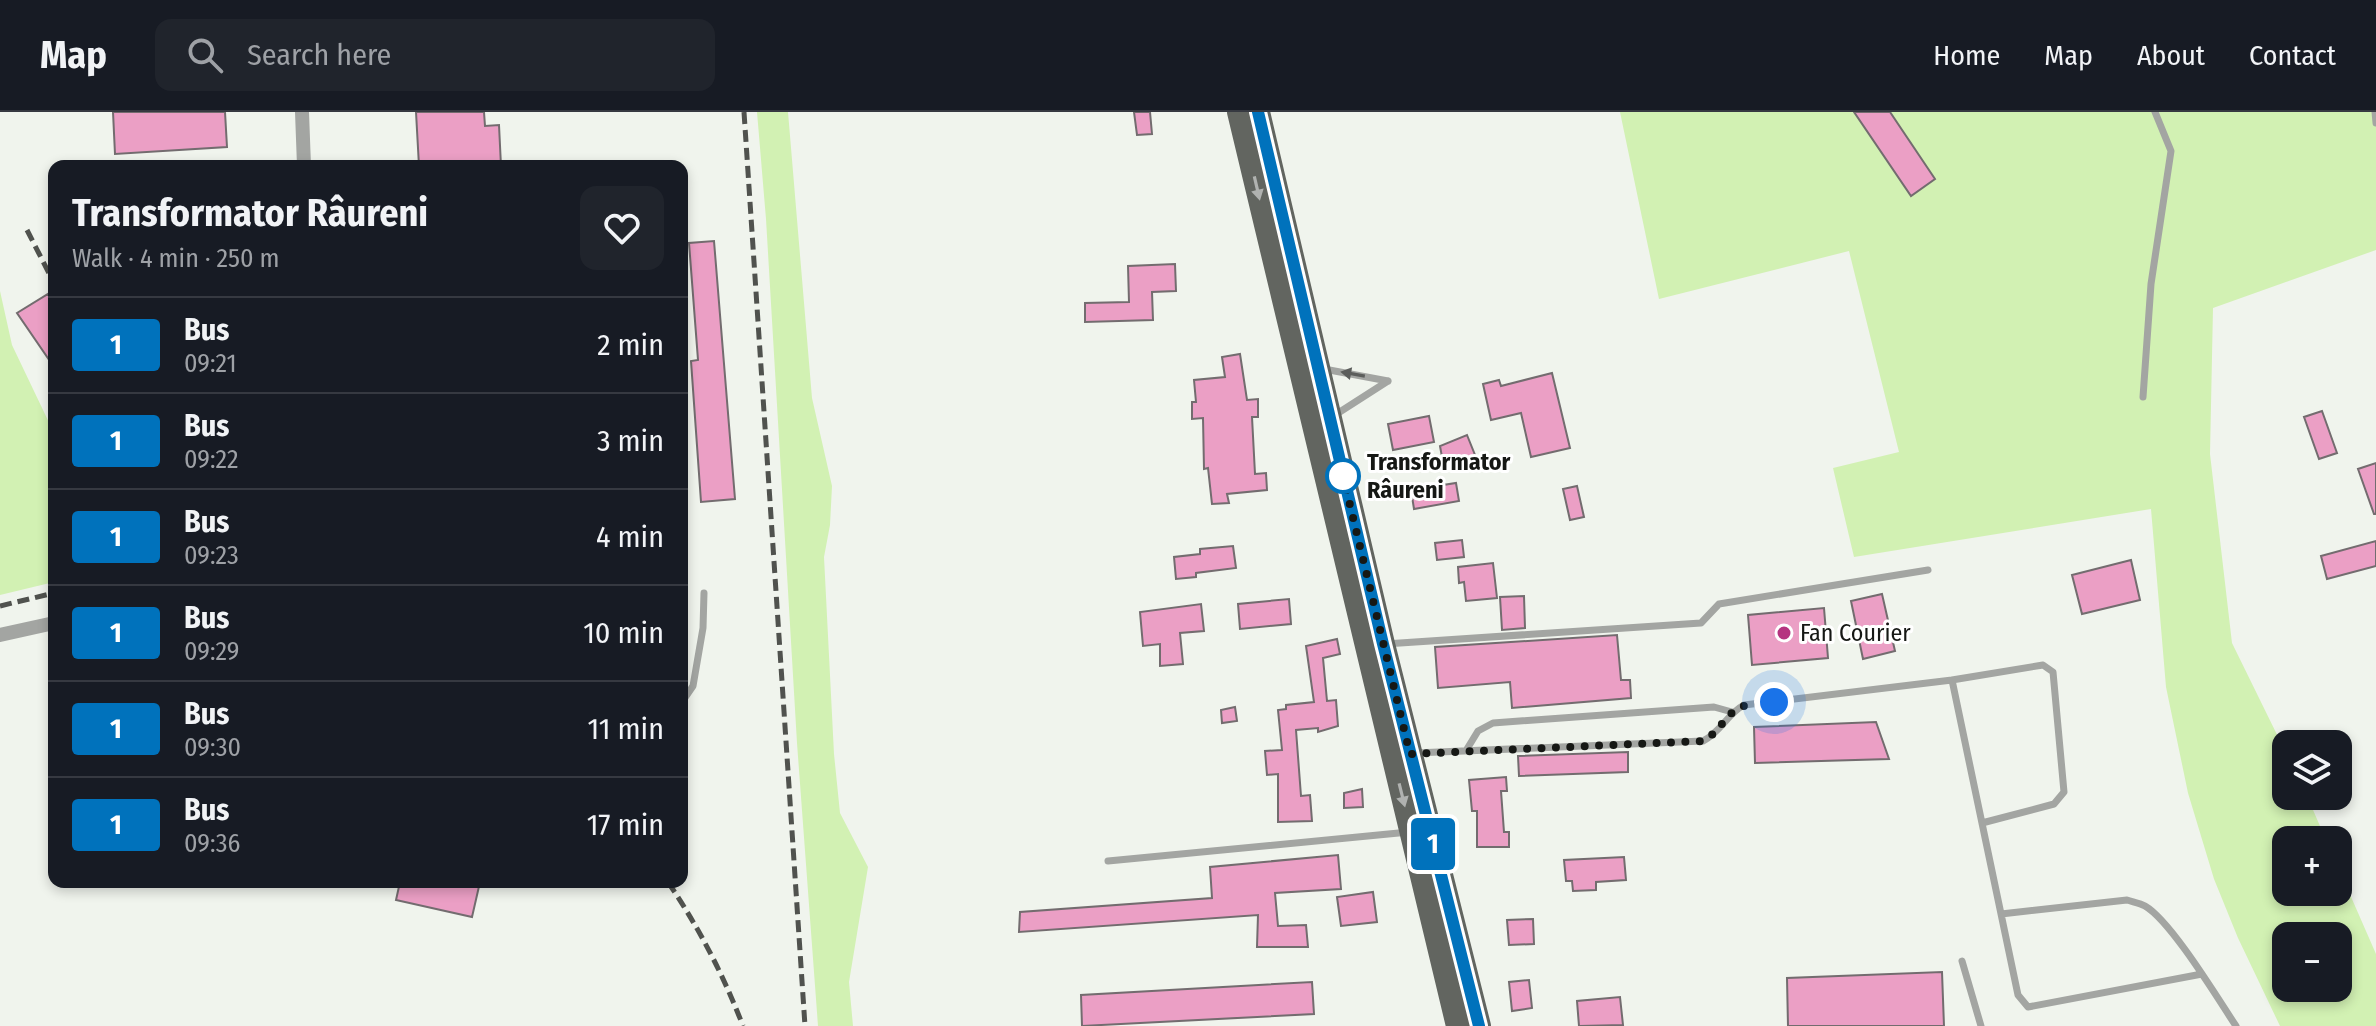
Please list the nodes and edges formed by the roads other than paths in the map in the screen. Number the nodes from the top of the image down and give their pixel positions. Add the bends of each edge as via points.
1 (302, 112) edge
2 (1239, 112) edge
3 (1258, 112) edge
4 (2155, 112) edge
5 (2375, 112) edge
6 (2376, 123) edge
7 (304, 160) edge
8 (1318, 368) junction
9 (2143, 397) dead end
10 (1330, 419) junction
11 (1928, 570) dead end
12 (704, 593) dead end
13 (48, 624) edge
14 (0, 635) edge
15 (1383, 644) junction
16 (1952, 680) junction
17 (688, 693) edge
18 (1732, 712) junction
19 (1467, 749) junction
20 (1410, 754) junction
21 (1982, 823) junction
22 (1410, 832) junction
23 (1108, 861) dead end
24 (2001, 914) junction
25 (1962, 961) dead end
26 (2202, 974) junction
27 (1458, 1026) edge
28 (1479, 1026) edge
29 (1981, 1026) edge
30 (2236, 1026) edge

1 - 7 street
2 -> 22 main road
3 - 8 main road
4 - 9 lane via 2171,151 2151,284
5 - 6 lane
8 - 10 main road
10 -> 8 lane via 1388,381
10 - 15 main road
11 - 15 lane via 1719,604 1701,623
12 - 17 lane via 703,628
13 - 14 street
15 - 20 main road
16 - 18 lane via 1744,705
16 - 21 lane
16 - 21 lane via 2043,665 2053,672 2064,792 2054,804
18 - 19 lane via 1717,733 1703,741
18 - 19 lane via 1714,707 1493,723 1478,731
19 - 20 lane
20 - 28 main road
21 - 24 lane
22 - 23 lane
22 - 27 main road
24 - 26 lane via 2127,900 2156,915
24 - 26 lane via 2018,995 2028,1007
25 - 29 lane
26 - 30 lane

